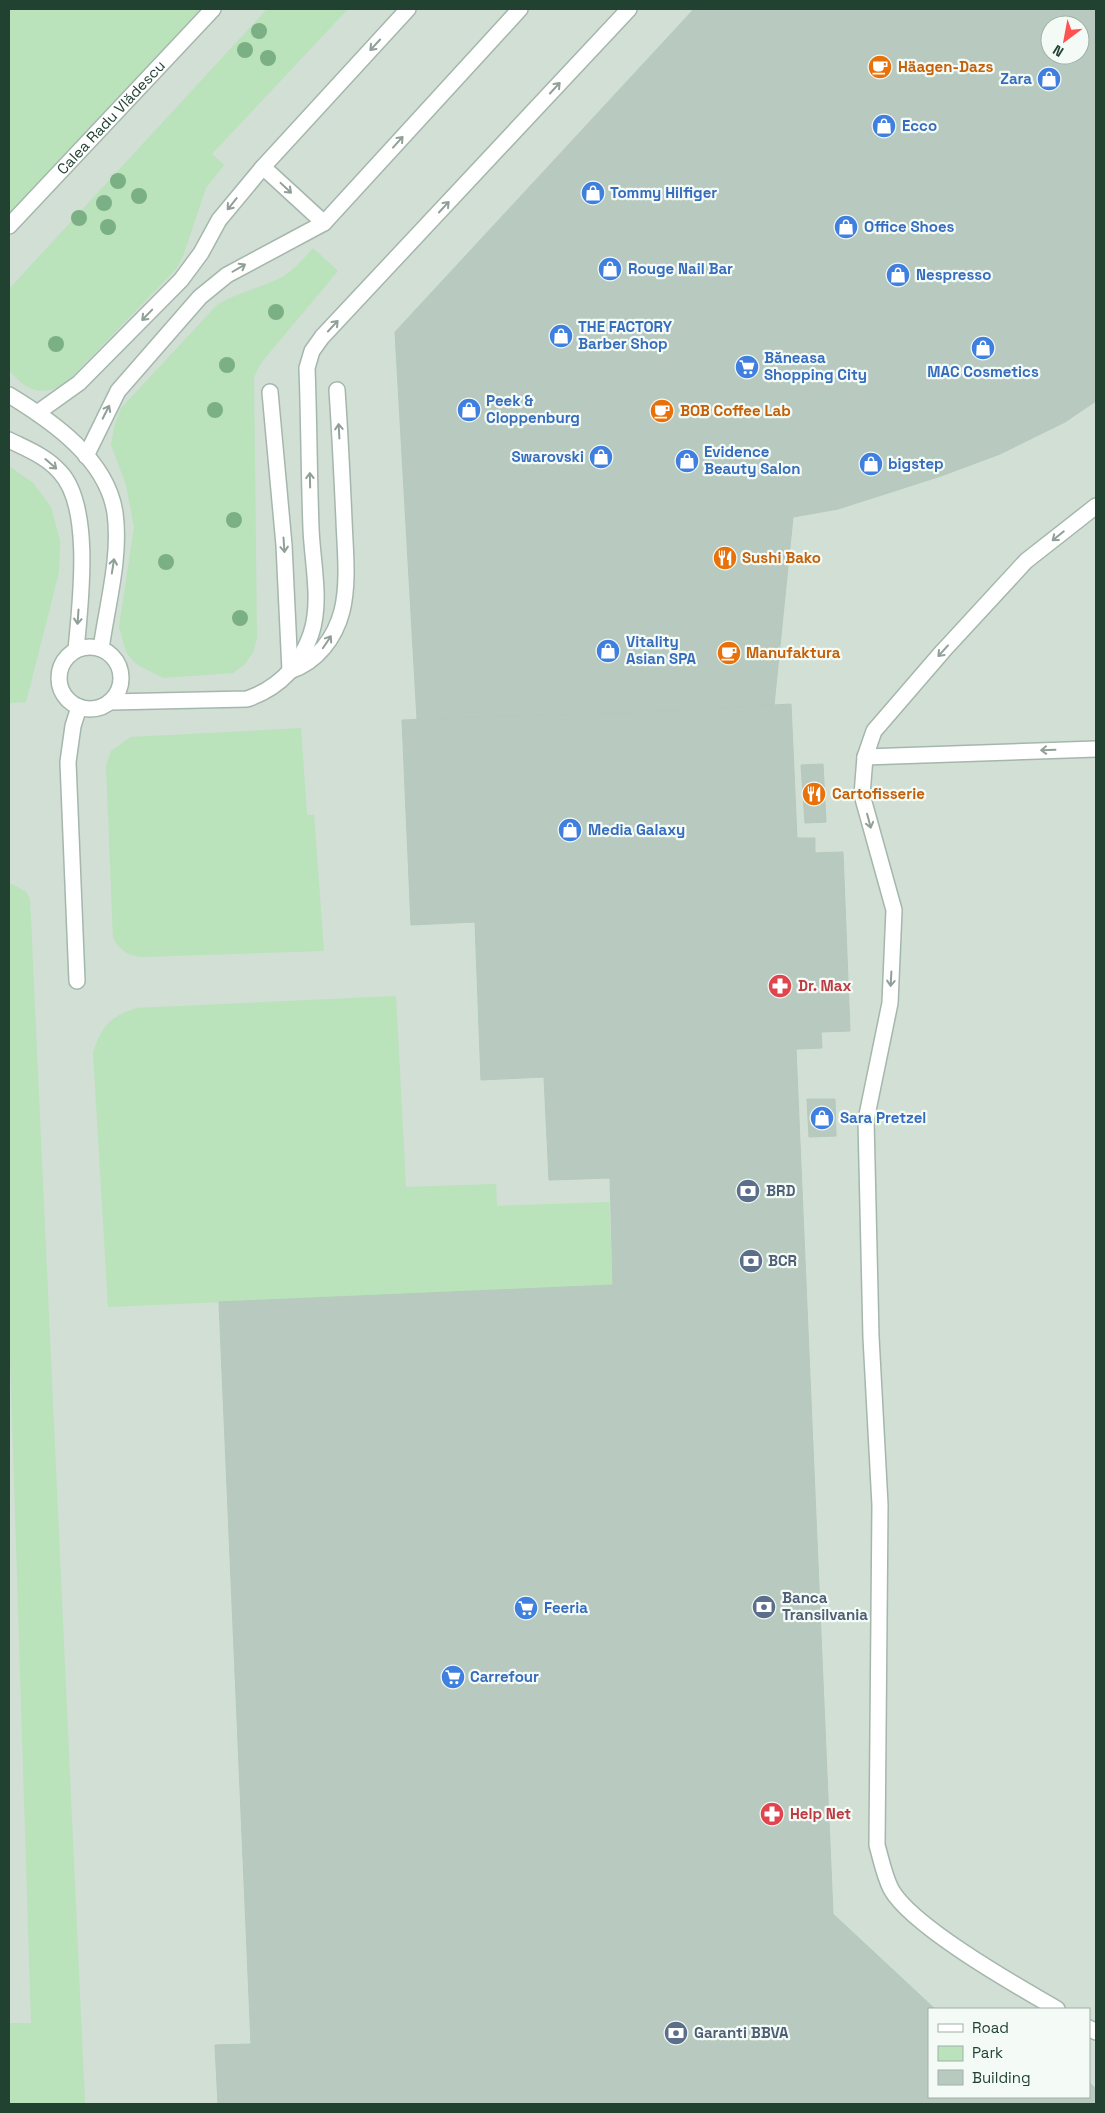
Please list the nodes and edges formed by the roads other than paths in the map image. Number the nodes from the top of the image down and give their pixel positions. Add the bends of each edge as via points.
1 (213, 9) edge
2 (408, 9) edge
3 (520, 9) edge
4 (629, 9) edge
5 (262, 166) junction
6 (324, 223) junction
7 (9, 226) edge
8 (337, 390) dead end
9 (270, 392) dead end
10 (9, 394) edge
11 (37, 413) junction
12 (9, 440) edge
13 (86, 456) junction
14 (1096, 506) edge
15 (101, 649) junction
16 (76, 650) junction
17 (290, 671) junction
18 (110, 702) junction
19 (79, 707) junction
20 (1096, 749) edge
21 (865, 757) junction
22 (77, 981) dead end
23 (1055, 2008) edge

1 - 7 street, Calea Radu Vlădescu
2 -> 5 street
6 -> 3 street
17 -> 4 street via 311,634 316,611 307,368 312,351
5 -> 6 street
5 -> 11 street via 219,220 181,280 79,383
13 -> 6 street via 118,391 200,297 227,275
17 -> 8 street via 307,664 325,646 343,603 345,549
9 -> 17 street via 284,545
10 - 11 street
11 - 13 street via 61,430
12 -> 16 street via 41,455 55,467 74,497 81,526 82,556
15 -> 13 street via 115,553 115,512 104,480
14 -> 21 street via 1026,562 943,651 874,732
15 - 16 street
15 - 18 street via 110,654 120,672 120,683
16 - 19 street via 63,662 59,679 65,696
17 - 18 street via 264,693 247,698
18 - 19 street via 96,708
19 - 22 street via 68,762
20 -> 21 street
21 -> 23 street via 862,795 894,910 890,1003 866,1120 871,1337 880,1505 877,1845 891,1890 910,1910 942,1936

